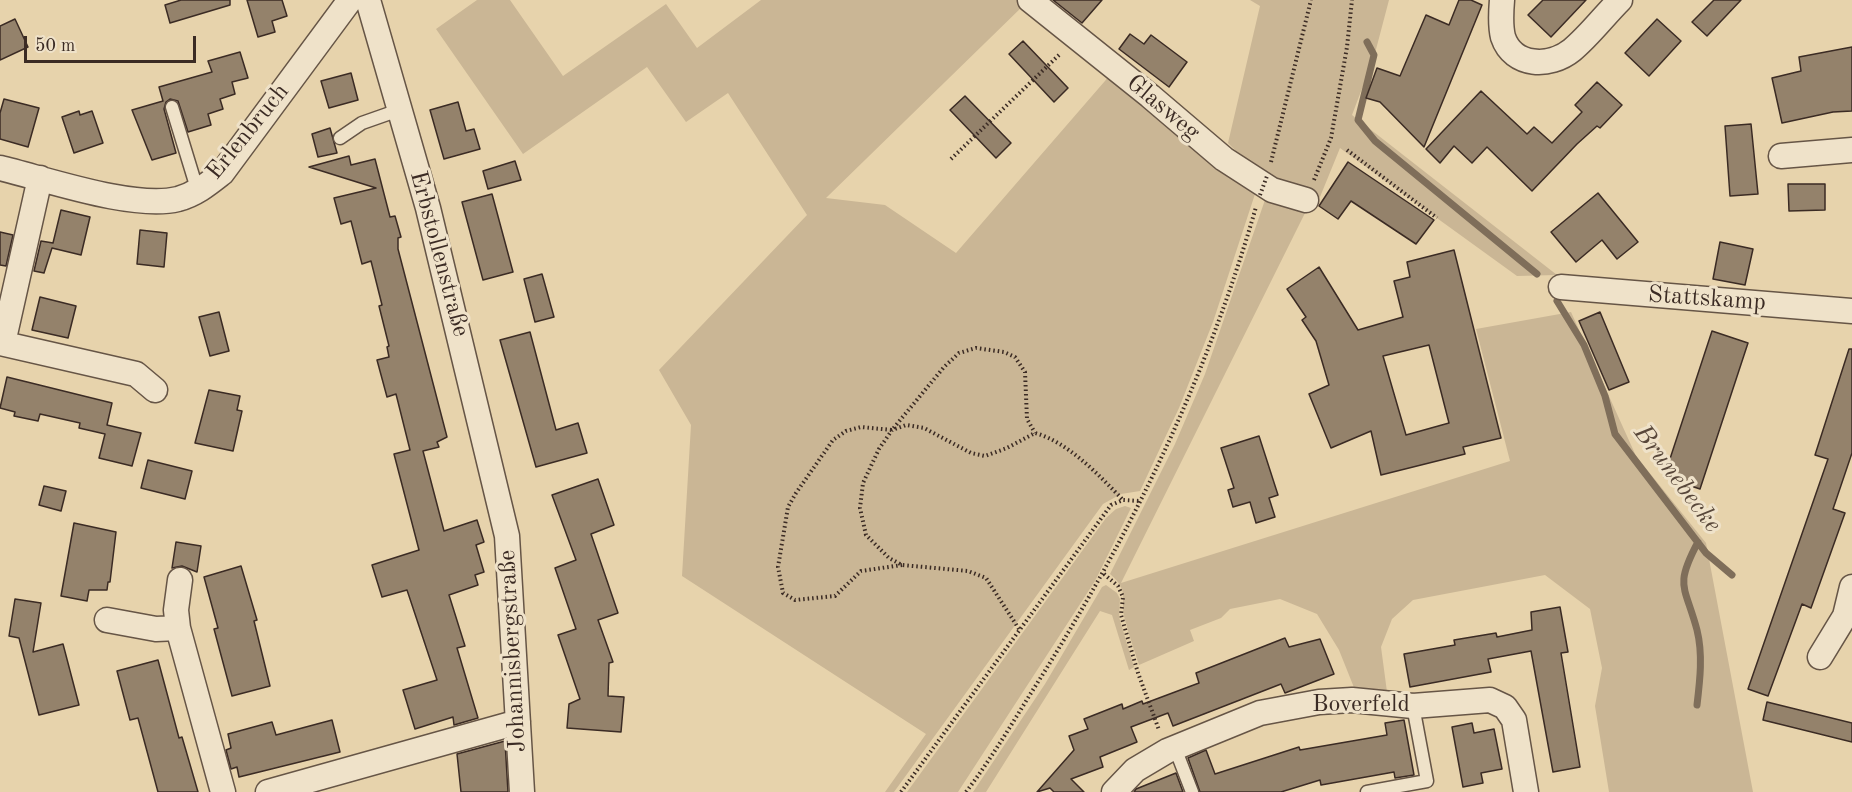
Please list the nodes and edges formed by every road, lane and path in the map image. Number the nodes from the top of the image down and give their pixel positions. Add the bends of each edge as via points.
1 (350, 0) edge
2 (368, 0) edge
3 (1030, 0) edge
4 (1311, 0) edge
5 (1352, 0) edge
6 (1502, 0) edge
7 (1620, 0) edge
8 (1076, 39) junction
9 (172, 107) dead end
10 (399, 110) junction
11 (340, 138) dead end
12 (1347, 150) dead end
13 (1852, 150) edge
14 (1274, 154) dead end
15 (1781, 156) dead end
16 (951, 159) dead end
17 (0, 168) edge
18 (1267, 176) dead end
19 (40, 178) junction
20 (198, 192) junction
21 (1306, 200) joint
22 (1437, 218) dead end
23 (1561, 287) dead end
24 (1852, 311) edge
25 (1, 343) edge
26 (155, 390) dead end
27 (892, 430) junction
28 (1035, 433) junction
29 (1122, 500) junction
30 (1140, 501) junction
31 (501, 510) joint
32 (903, 565) junction
33 (1104, 574) junction
34 (180, 580) dead end
35 (1852, 587) edge
36 (108, 621) dead end
37 (178, 628) junction
38 (1019, 629) junction
39 (1820, 657) dead end
40 (1413, 706) junction
41 (518, 722) junction
42 (1171, 750) junction
43 (223, 792) edge
44 (268, 792) edge
45 (522, 792) edge
46 (901, 792) edge
47 (966, 792) edge
48 (1114, 792) edge
49 (1192, 792) edge
50 (1367, 792) edge
51 (1526, 792) edge

1 - 20 street, Erlenbruch via 222,173
2 - 10 street, Erbstollenstraße
3 - 8 street, Glasweg
4 - 14 path
5 - 21 path via 1331,138
6 - 7 street via 1503,36 1509,48 1517,57 1549,62 1572,50
8 - 16 path
8 - 21 street, Glasweg via 1232,165 1272,190
9 - 20 lane
10 - 11 lane via 362,123
10 - 31 street, Erbstollenstraße via 461,337
12 - 22 path
13 - 15 street
17 - 19 street, Erlenbruch
18 - 30 path, bridge via 1202,370
19 - 20 street, Erlenbruch via 128,199 177,199
19 - 25 street
23 - 24 street, Stattskamp
25 - 26 street via 136,374
27 - 28 path via 906,425 924,428 970,453 985,456
27 - 28 path via 944,367 959,354 976,348 1015,357 1025,372 1027,419
27 - 32 path via 863,483 860,508 866,535 889,558
27 - 32 path via 861,427 833,440 788,507 778,567 783,593 795,600 835,596 861,571
28 - 29 path via 1048,437 1089,466
29 - 30 path
29 - 38 path via 1111,505 1092,528
30 - 33 path
31 - 41 street, Johannisbergstraße via 507,536
32 - 38 path via 968,571 986,578
33 - 42 path via 1118,586 1123,597 1121,615 1138,673
33 - 47 path
34 - 37 street
35 - 39 street via 1845,615
36 - 37 street via 156,629
37 - 43 street
38 - 46 path
40 - 42 street, Boverfeld via 1352,700 1287,707 1260,713
40 - 50 lane via 1426,781
40 - 51 street, Boverfeld via 1490,700 1505,707 1515,720
41 - 44 street
41 - 45 street, Johannisbergstraße
42 - 48 street, Boverfeld via 1135,770
42 - 49 lane

